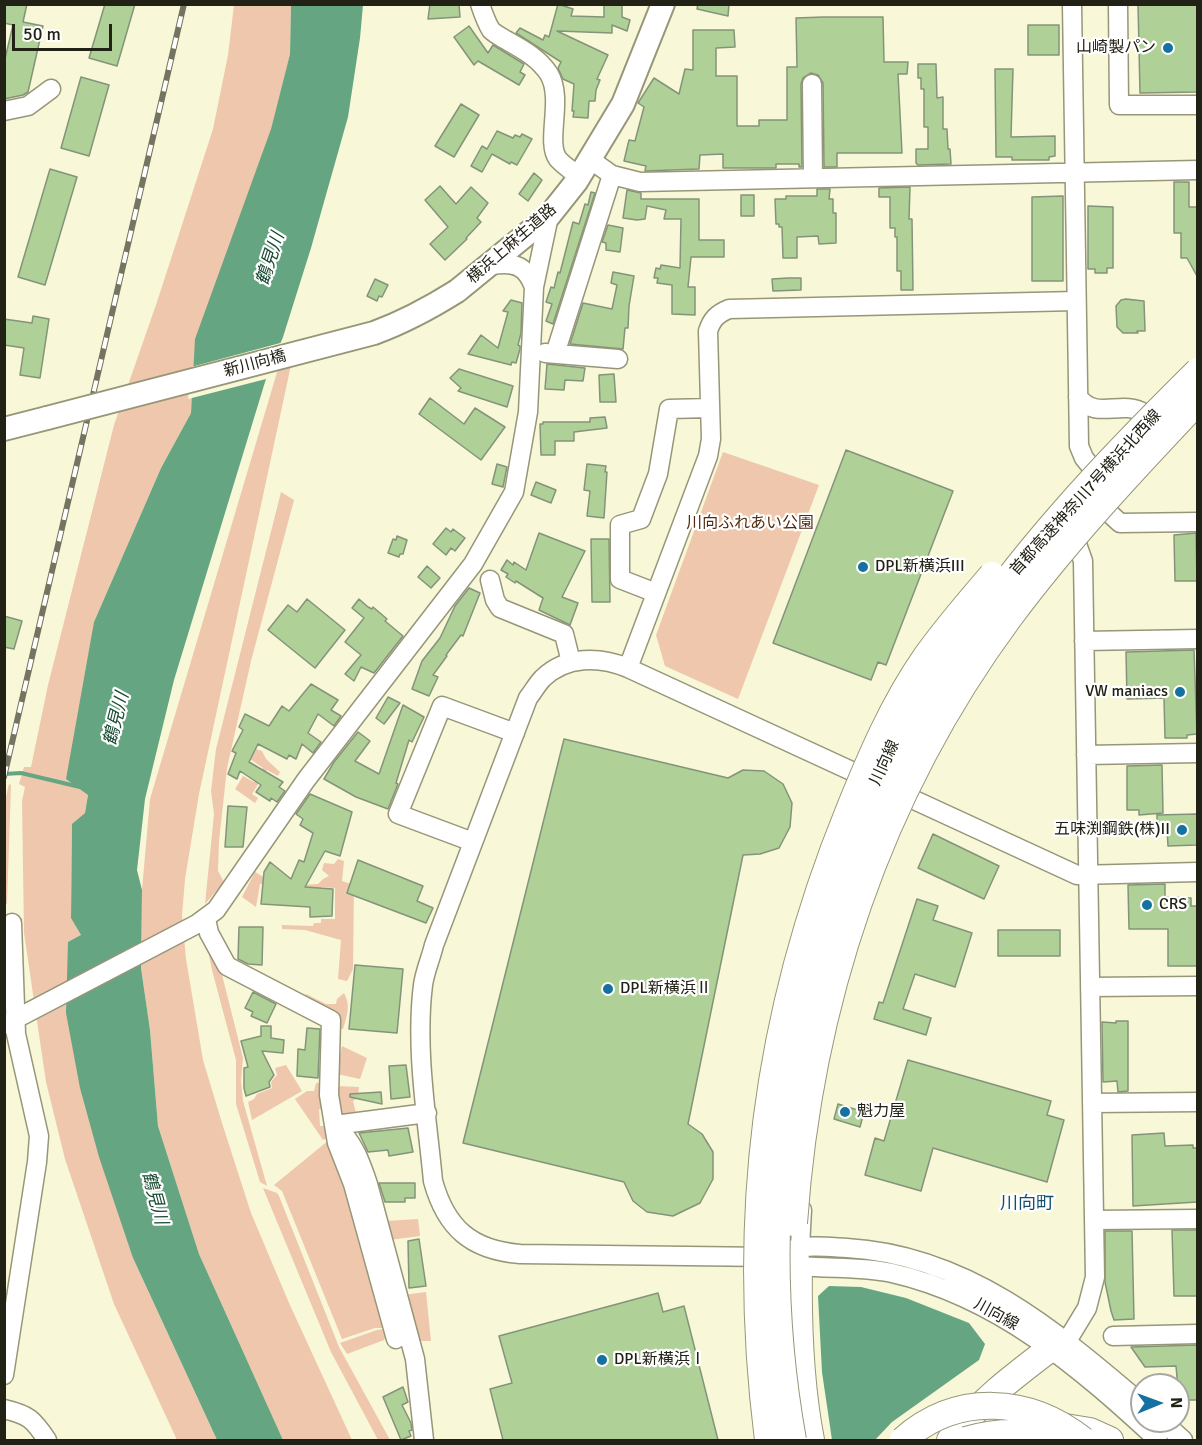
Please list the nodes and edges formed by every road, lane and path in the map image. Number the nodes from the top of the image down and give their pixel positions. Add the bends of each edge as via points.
1 (480, 4) edge
2 (663, 4) edge
3 (1072, 4) edge
4 (1118, 4) edge
5 (51, 89) dead end
6 (816, 89) dead end
7 (1197, 105) edge
8 (4, 111) edge
9 (585, 168) junction
10 (1197, 170) edge
11 (1076, 173) junction
12 (612, 175) junction
13 (813, 178) junction
14 (549, 216) junction
15 (492, 265) junction
16 (534, 287) junction
17 (457, 291) joint
18 (1076, 301) junction
19 (530, 351) junction
20 (555, 354) junction
21 (618, 359) dead end
22 (1197, 360) edge
23 (1197, 370) edge
24 (1187, 396) edge
25 (1078, 397) junction
26 (710, 408) junction
27 (1197, 411) edge
28 (1144, 413) junction
29 (4, 429) edge
30 (1092, 468) junction
31 (1106, 510) junction
32 (1197, 522) edge
33 (1073, 549) junction
34 (490, 580) dead end
35 (656, 592) junction
36 (1197, 639) edge
37 (1084, 641) junction
38 (571, 662) junction
39 (628, 668) junction
40 (515, 733) junction
41 (1197, 753) edge
42 (1086, 755) junction
43 (876, 782) junction
44 (910, 798) junction
45 (473, 842) junction
46 (1197, 872) edge
47 (1088, 875) junction
48 (202, 922) junction
49 (12, 923) dead end
50 (1197, 986) edge
51 (1090, 987) junction
52 (15, 1019) edge
53 (1197, 1102) edge
54 (1092, 1103) junction
55 (427, 1113) junction
56 (335, 1125) junction
57 (1197, 1219) edge
58 (1094, 1220) junction
59 (800, 1256) junction
60 (770, 1257) junction
61 (1197, 1334) edge
62 (1113, 1336) dead end
63 (396, 1339) dead end
64 (1059, 1344) junction
65 (4, 1375) edge
66 (1130, 1395) edge
67 (4, 1409) edge
68 (1130, 1410) edge
69 (1155, 1433) edge
70 (47, 1440) edge
71 (424, 1440) edge
72 (768, 1440) edge
73 (786, 1440) edge
74 (793, 1440) edge
75 (804, 1440) edge
76 (811, 1440) edge
77 (903, 1440) edge
78 (950, 1440) edge
79 (966, 1440) edge
80 (992, 1440) edge
81 (1063, 1440) edge
82 (1083, 1440) edge
83 (1110, 1440) edge
84 (1183, 1440) edge

1 - 9 street via 493,32 531,56 549,74 556,103 554,152 558,159
2 - 9 main road, 横浜上麻生道路 via 622,104
3 - 11 street
4 - 7 street via 1119,105
5 - 8 street via 28,106
6 - 13 street
9 - 12 street
9 - 14 main road, 横浜上麻生道路
10 - 11 street
11 - 13 street
11 - 18 street
12 - 13 street via 640,182
12 - 20 street
14 - 15 main road, 横浜上麻生道路
14 - 16 street
15 - 16 street via 508,263 521,267
15 - 17 main road, 横浜上麻生道路
16 - 19 street
17 - 29 main road, 新川向橋, bridge via 374,333
18 - 25 street
18 - 26 street via 729,309 712,320 708,331
19 - 20 street
19 - 48 street via 528,412 514,492 474,564 306,780 216,910
20 - 21 street
22 - 28 street, 川向線
23 - 24 highway, 首都高速神奈川7号横浜北西線, bridge
24 - 72 highway, bridge via 1141,420 954,619 900,700 841,829 794,974 765,1126 756,1285 760,1382
24 - 74 highway, 首都高速神奈川7号横浜北西線, bridge via 1114,456 984,611 901,746 843,880 799,1037 783,1134 777,1236 780,1336
24 - 75 highway, 首都高速神奈川7号横浜北西線, bridge via 1065,546 976,666 917,768 860,898 818,1041 802,1132 794,1232 794,1336
25 - 28 street via 1092,409 1134,407
25 - 30 street via 1079,446
26 - 35 street via 708,456
26 - 35 street via 669,409 658,474 641,519 620,525 620,579
27 - 31 street
28 - 30 street, 川向線
30 - 43 street, 川向線 via 976,608 917,699
31 - 32 street via 1120,523
31 - 33 street
33 - 37 street via 1082,555
33 - 44 street via 980,671 950,719
34 - 38 street via 500,608 564,634
35 - 39 street
36 - 37 street
37 - 42 street
38 - 39 street via 602,660
38 - 40 street via 542,679 528,698
39 - 43 street
40 - 45 street
40 - 45 street via 442,706 398,814
41 - 42 street
42 - 47 street
43 - 44 street
43 - 60 street, 川向線 via 818,932 792,1036 777,1134
44 - 47 street via 1077,874
44 - 59 street via 866,902 836,1000 809,1136
45 - 55 street via 424,982 421,1047
46 - 47 street
47 - 51 street
48 - 52 street
48 - 56 street via 227,966 331,1020 330,1095
49 - 52 street
50 - 51 street
51 - 54 street
52 - 65 street via 39,1136
53 - 54 street
54 - 58 street
55 - 56 street
55 - 60 street via 438,1201 466,1237 484,1247 520,1254
56 - 63 street via 337,1143 353,1185
56 - 71 street via 359,1156 368,1184 415,1359
57 - 58 street
58 - 64 street via 1092,1295 1088,1308
59 - 60 street, 川向線
59 - 64 street, 川向線 via 889,1272 949,1290
59 - 76 highway via 802,1362
60 - 73 highway via 773,1336
61 - 62 street
64 - 66 street, 川向線
64 - 68 street, 川向線
64 - 78 highway via 983,1402
67 - 70 street via 24,1414 38,1425
69 - 84 street, 川向線
77 - 82 highway, bridge via 948,1413 1000,1406 1025,1409 1049,1418
79 - 81 highway, bridge via 1001,1432 1025,1432
80 - 83 highway via 1031,1426 1052,1425 1090,1431

